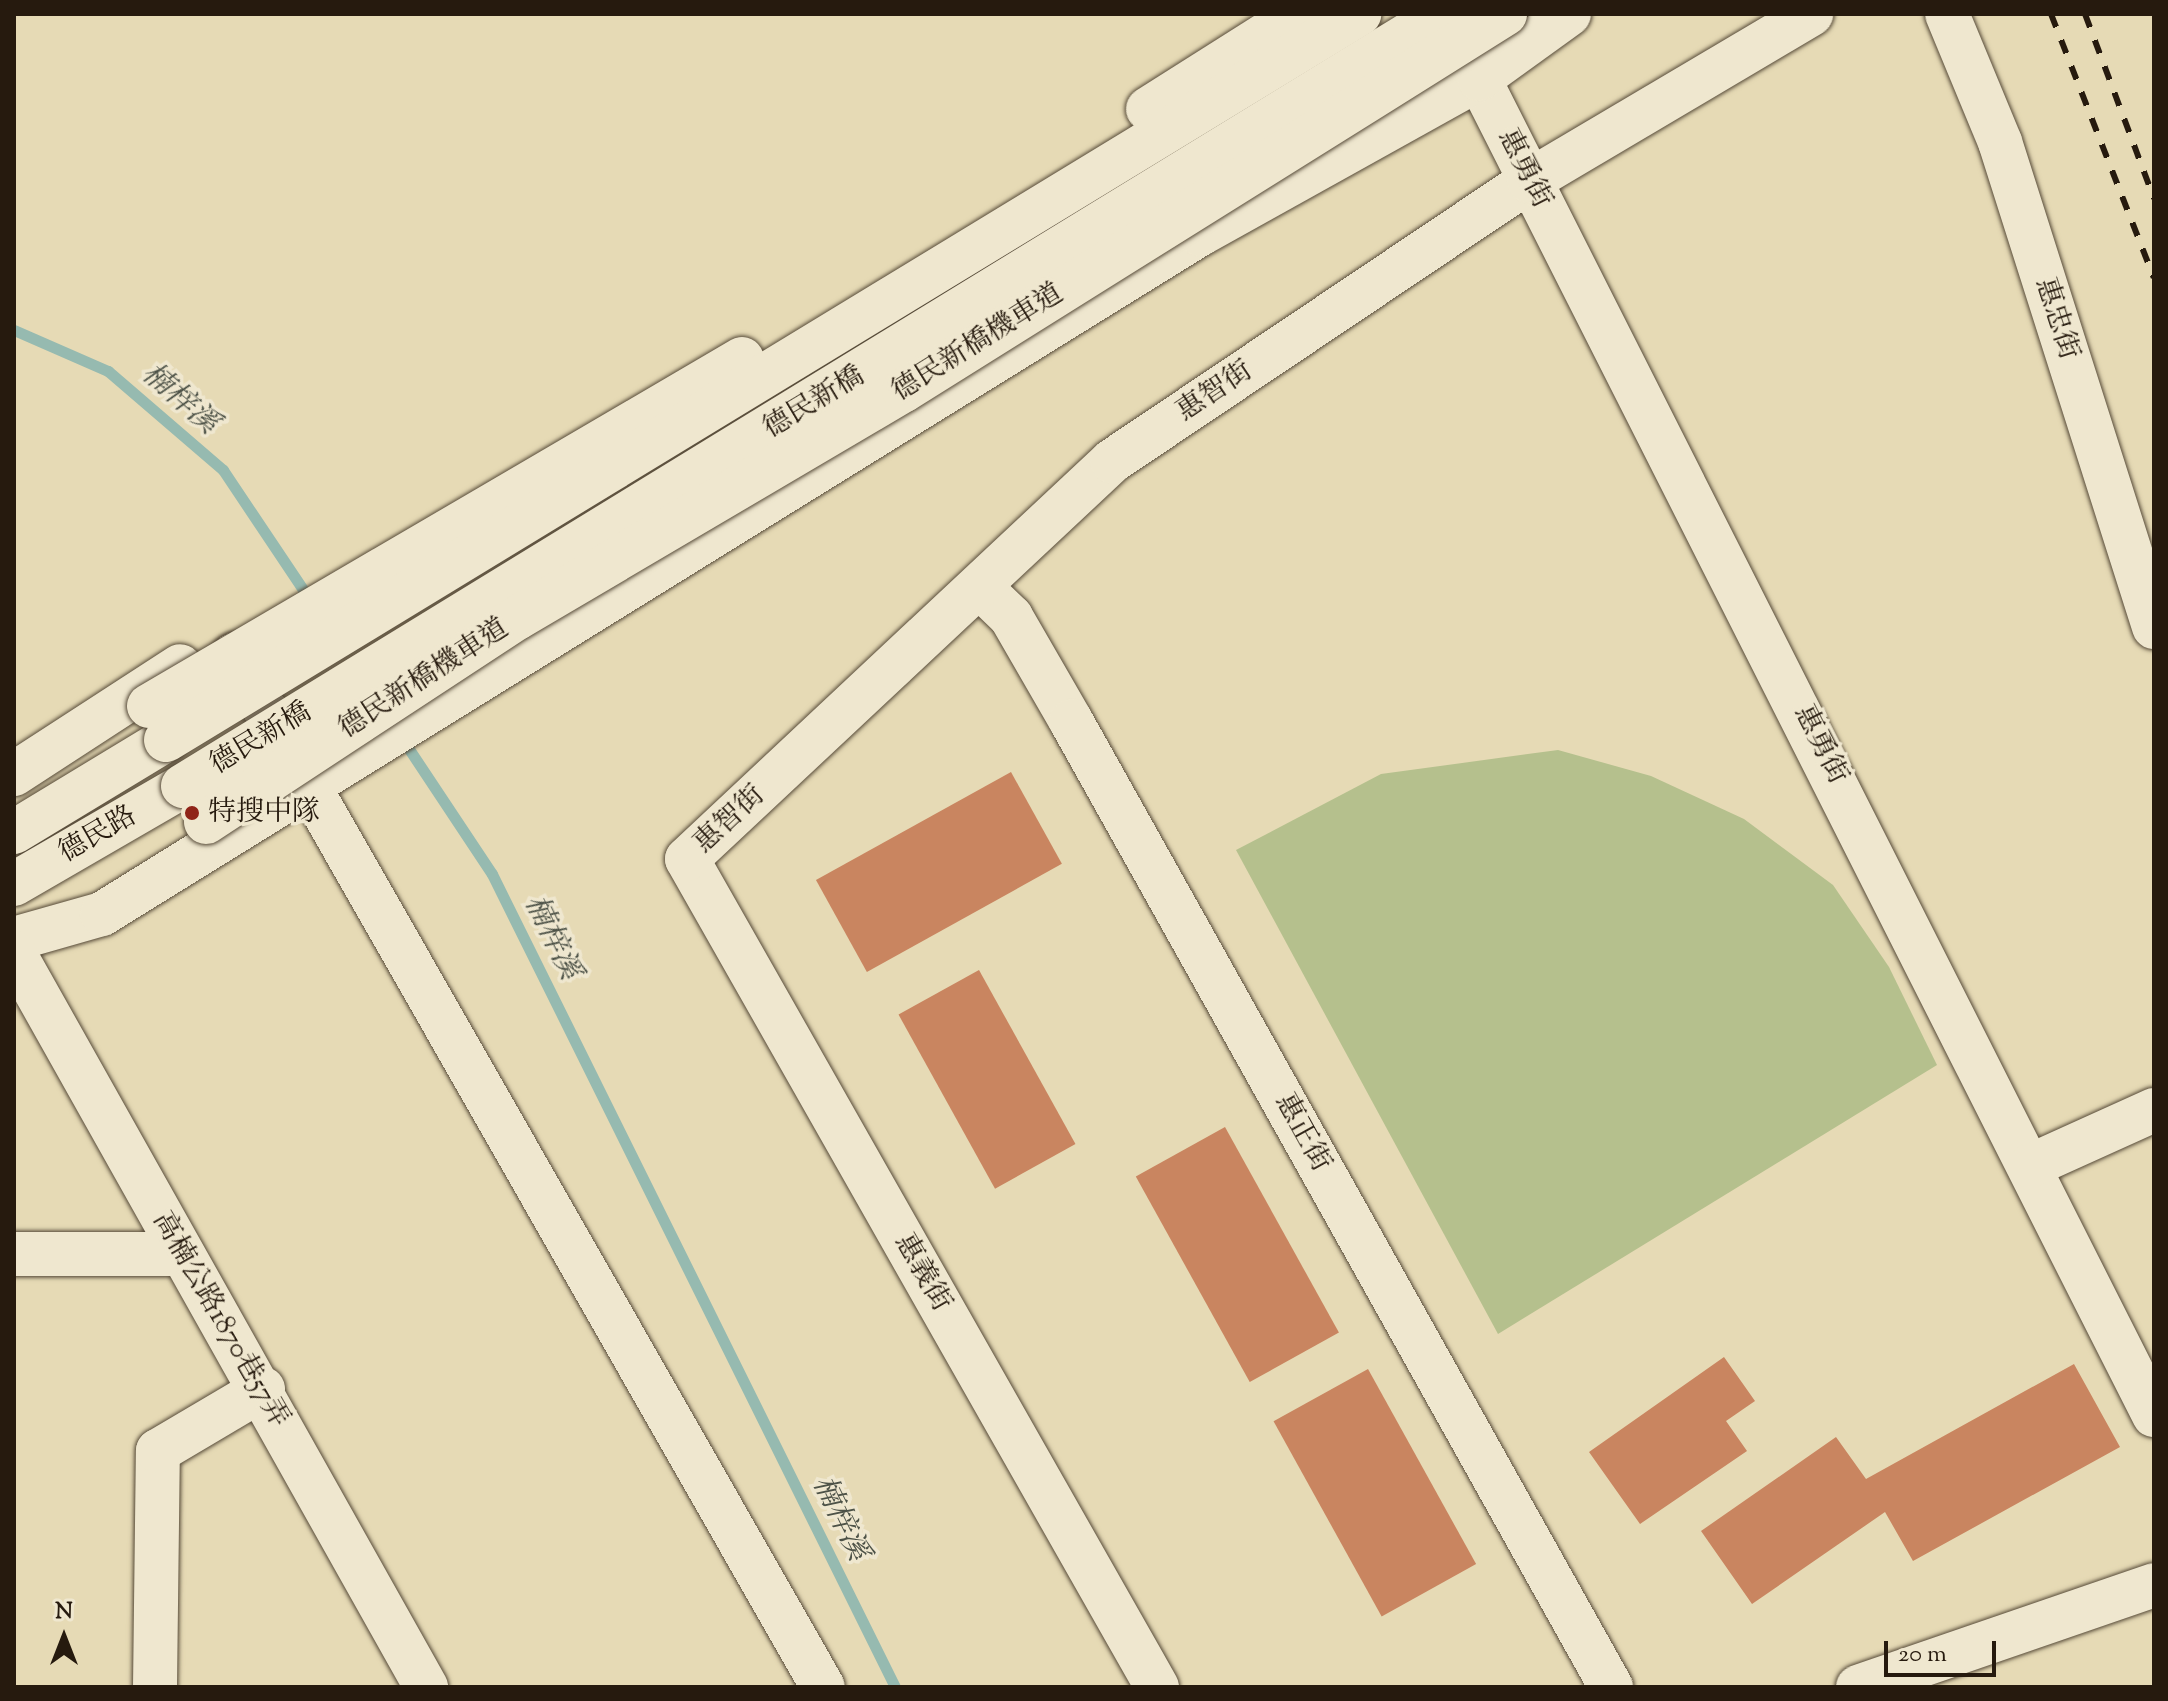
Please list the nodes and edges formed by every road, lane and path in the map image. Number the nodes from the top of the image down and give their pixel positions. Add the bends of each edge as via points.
1 (1298, 14) edge
2 (1359, 14) edge
3 (1442, 14) edge
4 (1505, 14) edge
5 (1569, 14) edge
6 (1811, 14) edge
7 (1947, 14) edge
8 (1479, 79) junction
9 (1529, 181) junction
10 (981, 588) junction
11 (2154, 627) edge
12 (158, 723) junction
13 (14, 774) edge
14 (330, 778) junction
15 (14, 781) edge
16 (194, 804) junction
17 (14, 832) edge
18 (687, 859) joint
19 (14, 884) edge
20 (33, 931) edge
21 (14, 953) edge
22 (2154, 1110) edge
23 (2030, 1166) junction
24 (14, 1254) edge
25 (180, 1254) junction
26 (263, 1389) junction
27 (2154, 1415) edge
28 (2154, 1585) edge
29 (155, 1687) edge
30 (426, 1687) edge
31 (823, 1687) edge
32 (1157, 1687) edge
33 (1611, 1687) edge
34 (1858, 1687) edge

1 - 12 street, bridge
2 - 12 street, 德民新橋, bridge
3 - 16 street, 德民新橋, bridge
4 - 16 street, 德民新橋機車道, bridge via 904,390
5 - 8 street
6 - 9 street, 惠智街
7 - 11 street, 惠忠街 via 2000,142
8 - 9 street, 惠勇街
8 - 14 street via 1200,234
9 - 10 street, 惠智街 via 1112,461
9 - 23 street, 惠勇街
10 - 18 street, 惠智街
10 - 33 street, 惠正街 via 1011,617 1064,708
12 - 15 street
12 - 17 street, 德民路
13 - 14 street via 223,638
14 - 20 street via 102,914
14 - 31 street
16 - 19 street, 德民路
16 - 20 street
18 - 32 street, 惠義街
21 - 25 street, 高楠公路1870巷57弄
22 - 23 street
23 - 27 street, 惠勇街
24 - 25 street
25 - 26 street, 高楠公路1870巷57弄
26 - 29 street via 158,1451
26 - 30 street, 高楠公路1870巷57弄
28 - 34 street

